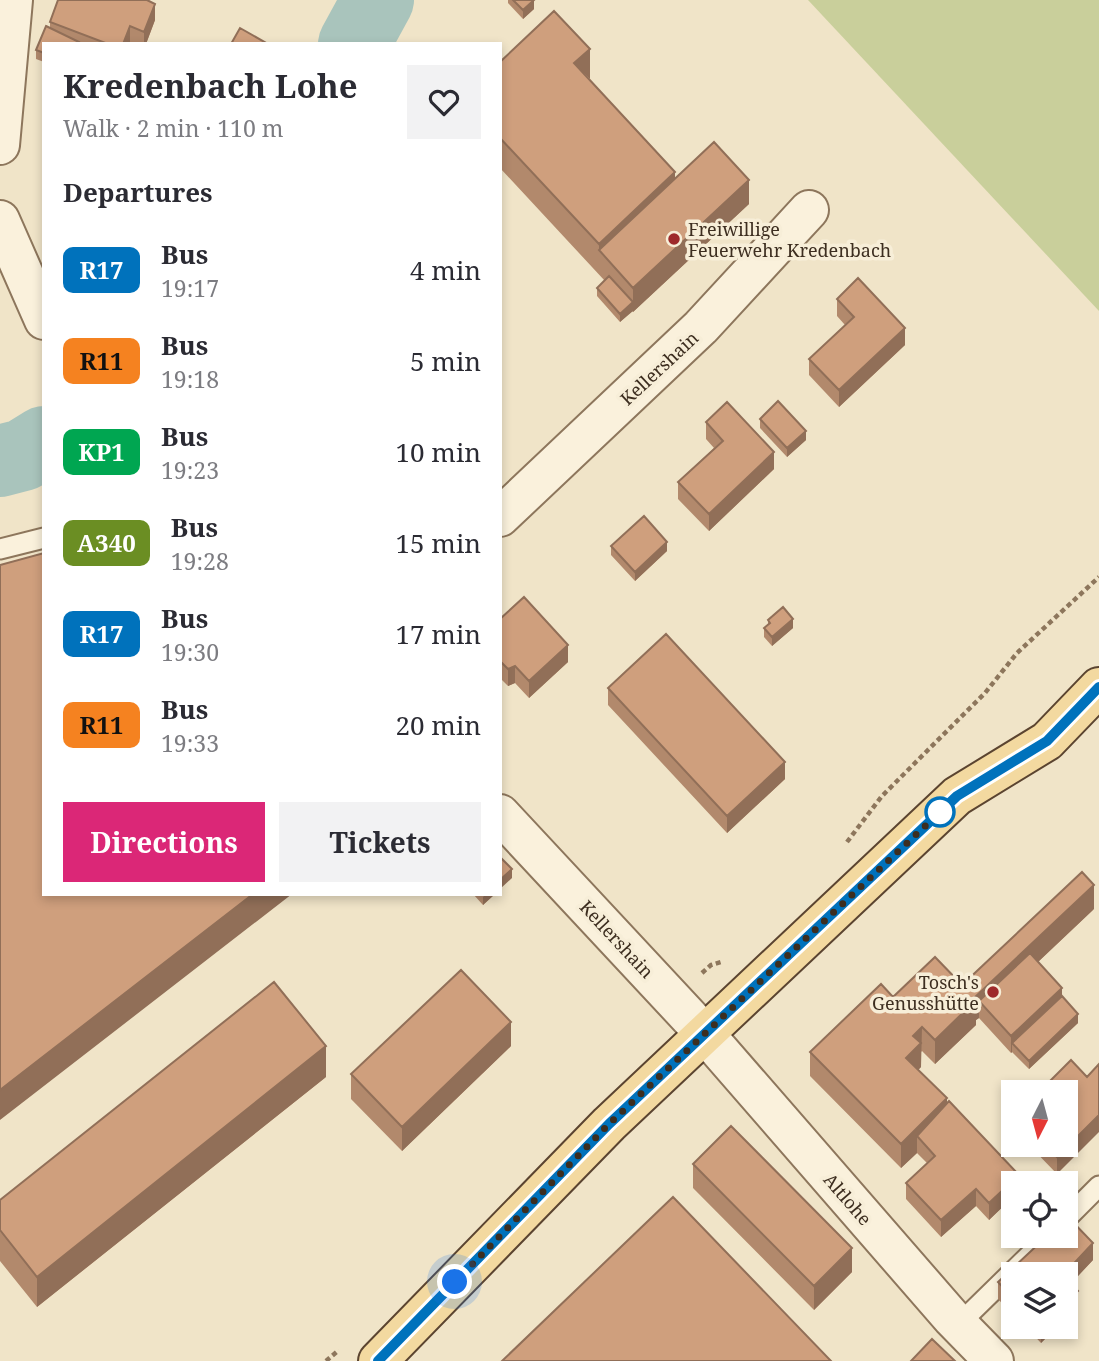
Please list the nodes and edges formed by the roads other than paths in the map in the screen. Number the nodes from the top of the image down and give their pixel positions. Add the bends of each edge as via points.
1 (13, 0) edge
2 (0, 145) edge
3 (809, 210) dead end
4 (0, 220) edge
5 (42, 315) edge
6 (502, 515) edge
7 (42, 538) edge
8 (0, 549) edge
9 (1099, 687) edge
10 (502, 816) edge
11 (705, 1034) junction
12 (1099, 1186) edge
13 (1078, 1207) edge
14 (1037, 1248) edge
15 (958, 1325) junction
16 (378, 1361) edge
17 (994, 1361) edge

1 - 2 street
3 - 6 street, Kellershain via 701,327
4 - 5 street
7 - 8 lane
9 - 11 main road via 1047,741 957,796
10 - 11 street, Kellershain
11 - 15 street, Altlohe
11 - 16 main road via 609,1124
12 - 13 lane
14 - 15 lane
15 - 17 street, Altlohe

